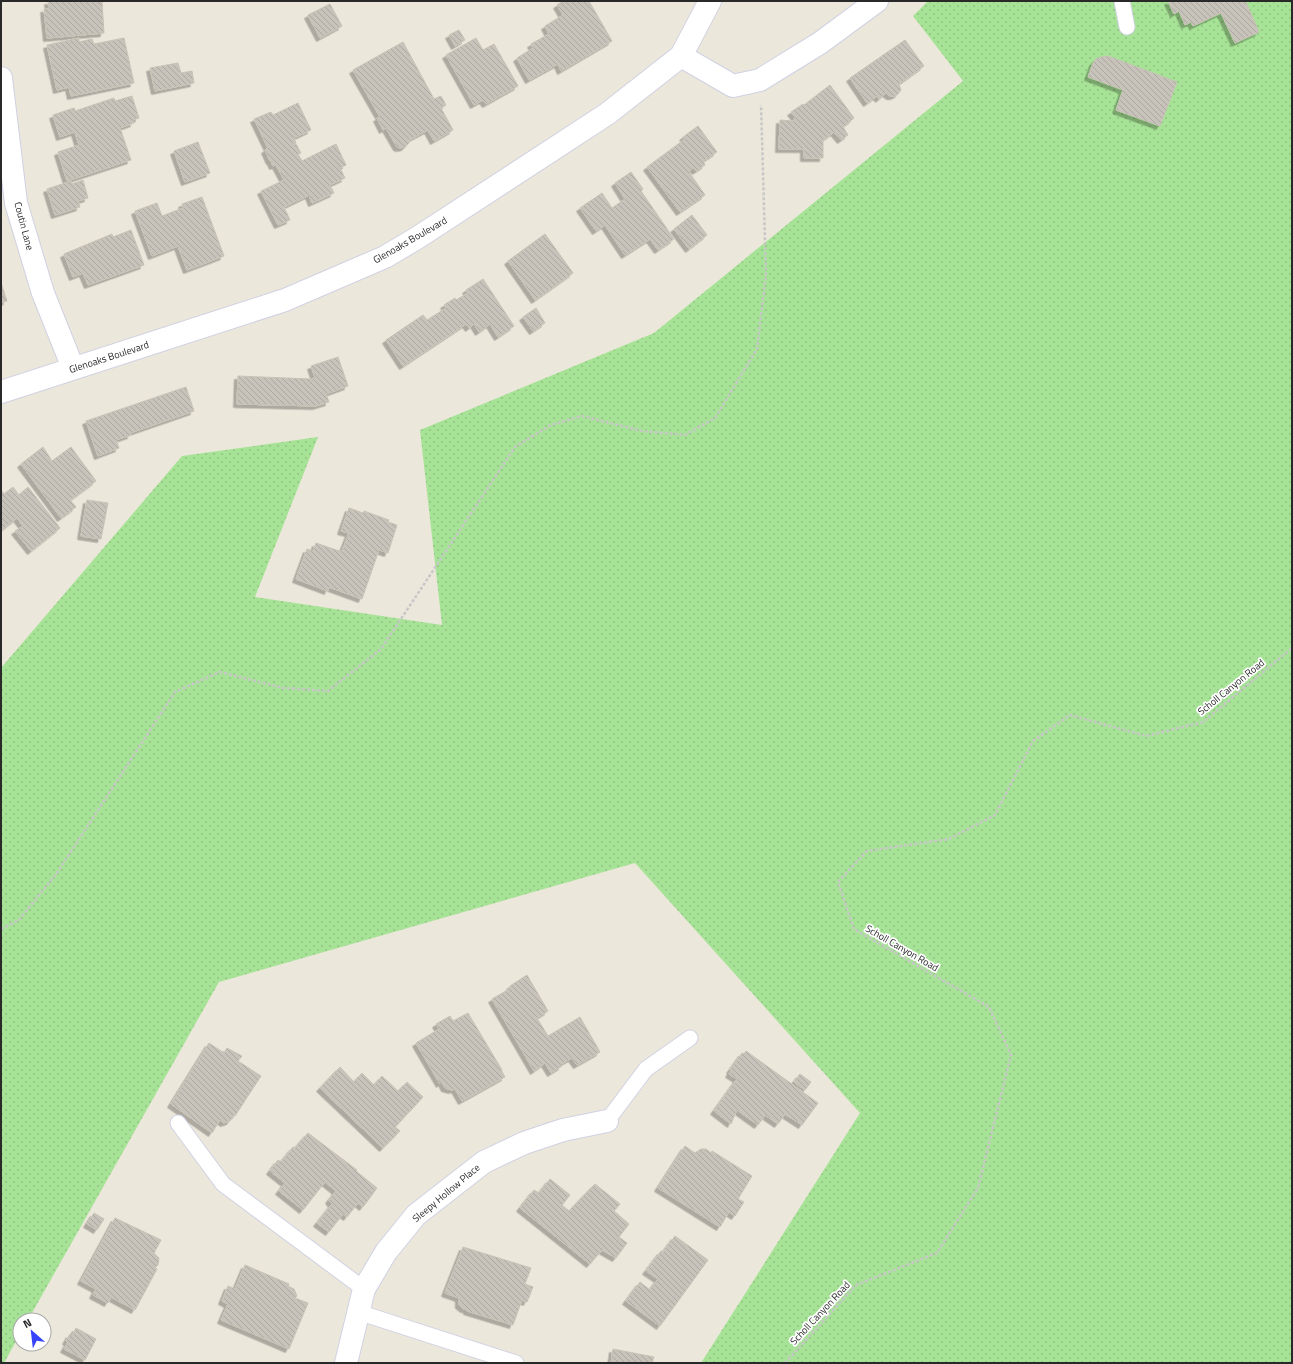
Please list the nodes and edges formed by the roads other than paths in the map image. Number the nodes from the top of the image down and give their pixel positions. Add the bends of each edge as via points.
1 (710, 1) edge
2 (877, 1) edge
3 (1122, 1) edge
4 (1127, 27) dead end
5 (681, 56) junction
6 (1, 78) edge
7 (73, 368) junction
8 (1, 392) edge
9 (690, 1038) dead end
10 (607, 1121) joint
11 (178, 1123) dead end
12 (364, 1289) junction
13 (358, 1312) junction
14 (346, 1363) edge
15 (516, 1363) edge

1 - 5 street, Glenoaks Boulevard
2 - 5 street via 820,43 760,80 733,86
3 - 4 lane
5 - 7 street, Glenoaks Boulevard via 607,114 385,257 285,300
6 - 7 street, Coutin Lane via 16,203 43,293
7 - 8 street, Glenoaks Boulevard
9 - 10 lane via 646,1069
10 - 12 street, Sleepy Hollow Place via 563,1130 524,1143 484,1162 416,1216 386,1252
11 - 12 lane via 224,1184
12 - 13 street, Sleepy Hollow Place
13 - 14 street, Sleepy Hollow Place
13 - 15 lane

